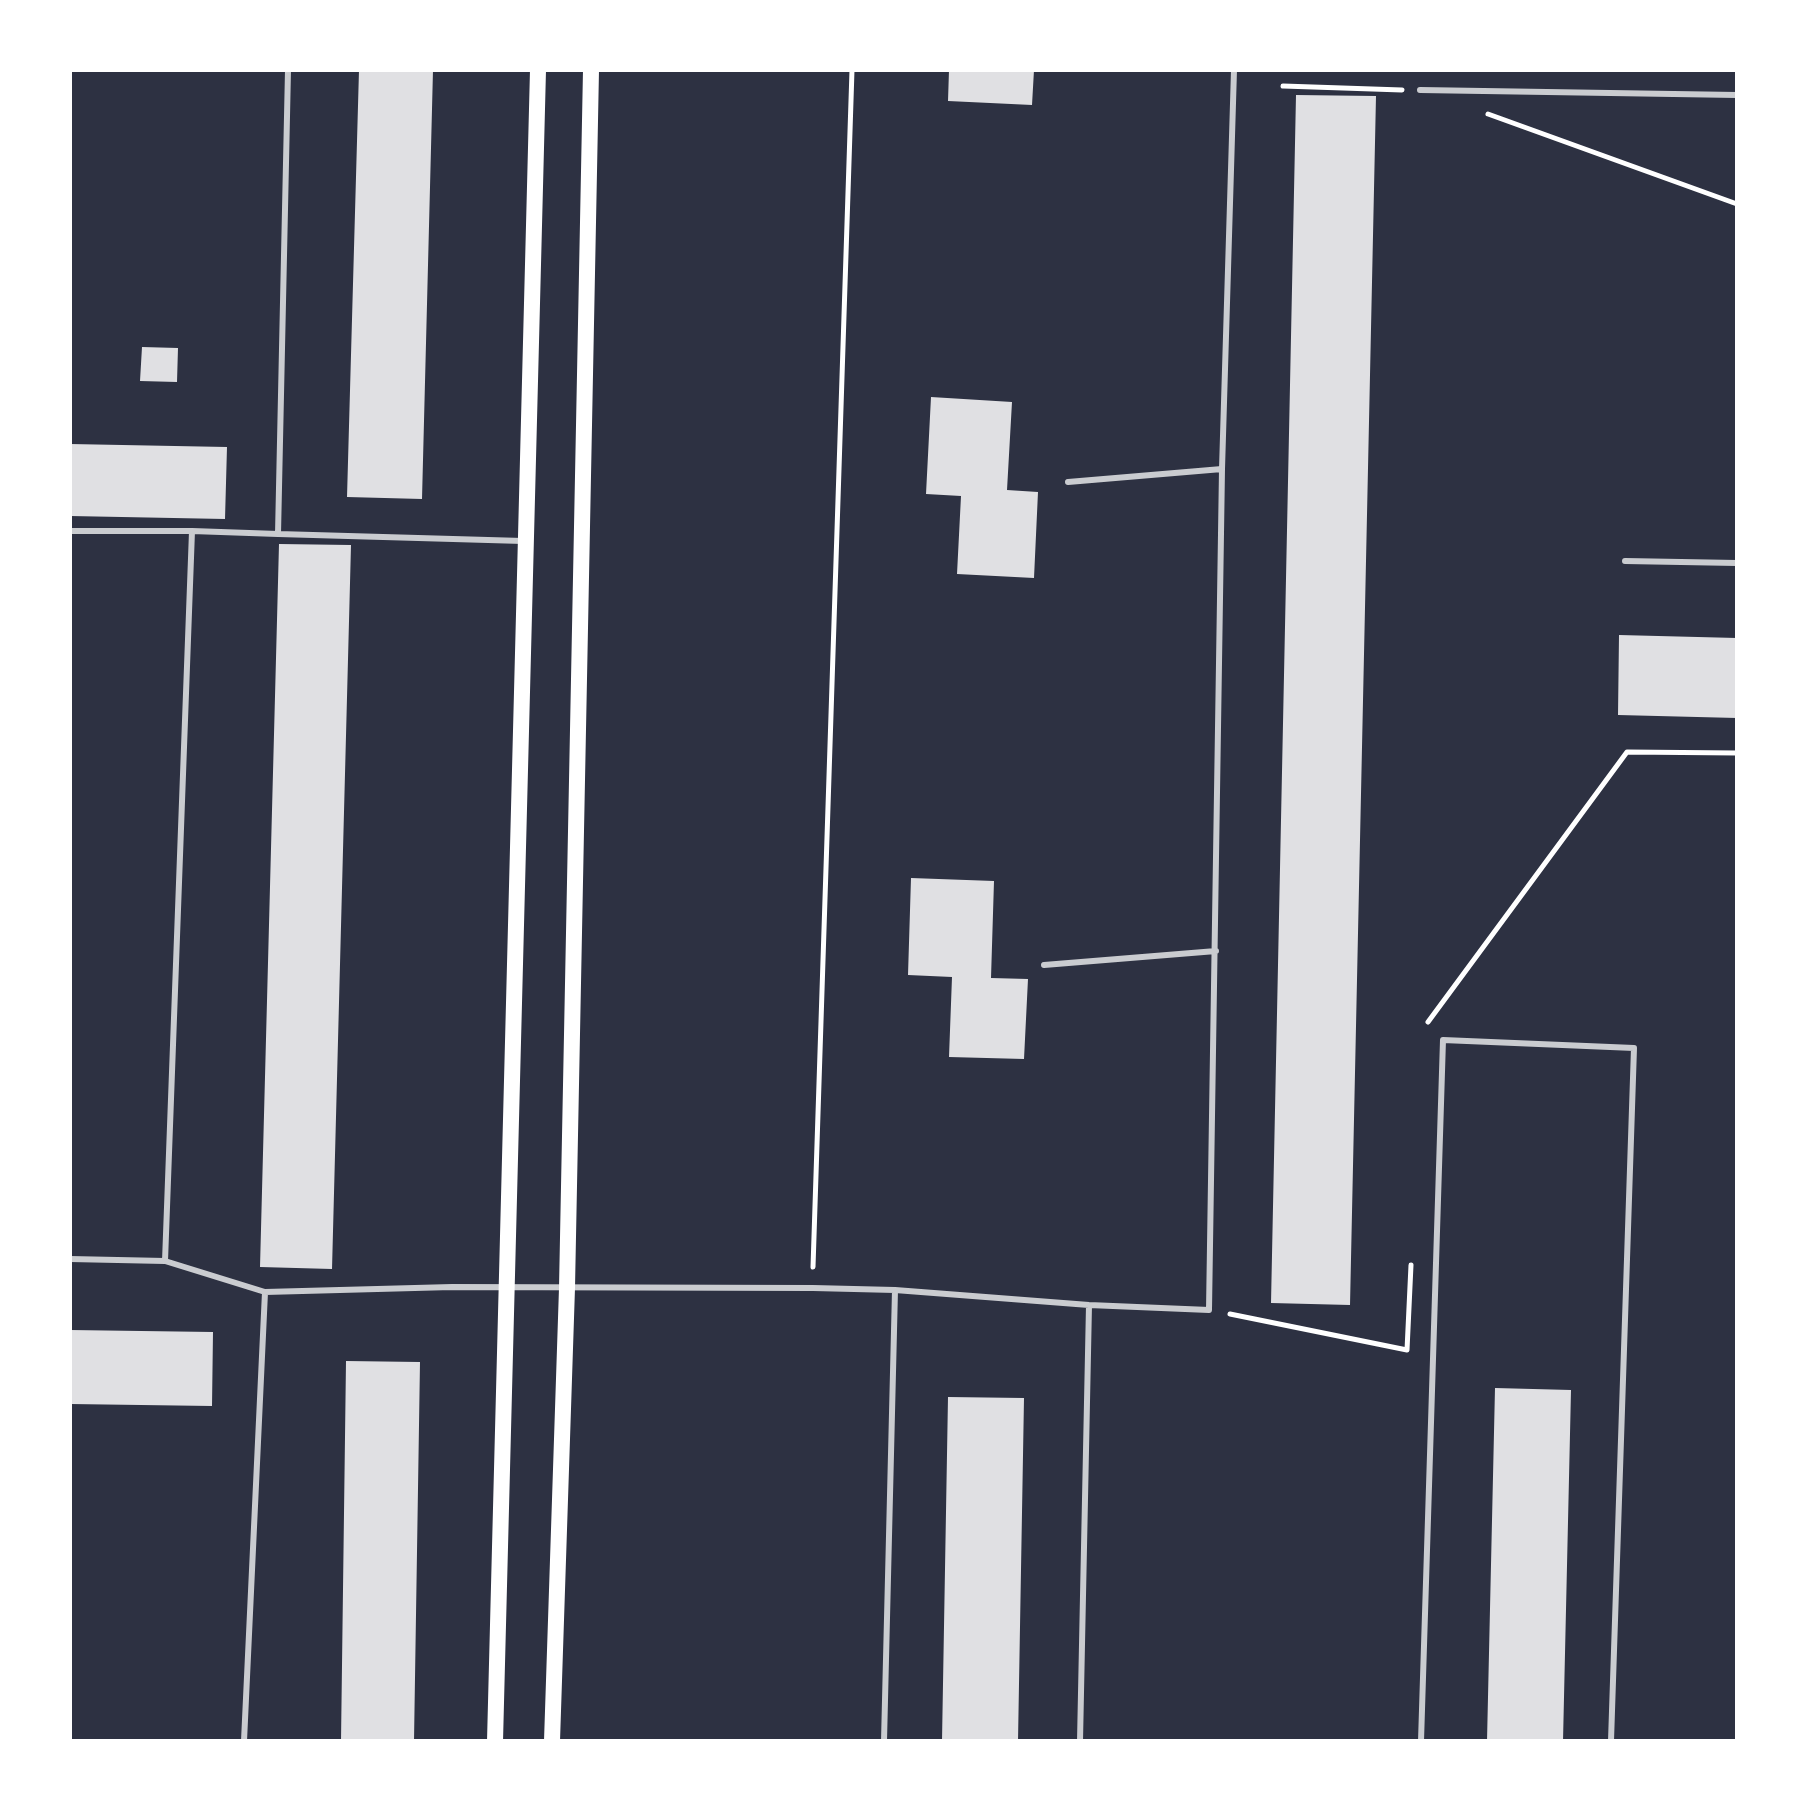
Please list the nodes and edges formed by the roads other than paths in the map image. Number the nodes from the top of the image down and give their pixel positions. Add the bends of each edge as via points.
1 (288, 70) edge
2 (538, 70) edge
3 (591, 70) edge
4 (1234, 70) edge
5 (1420, 90) road end
6 (1737, 95) edge
7 (1222, 469) junction
8 (1068, 482) dead end
9 (70, 531) edge
10 (192, 531) junction
11 (278, 534) junction
12 (525, 541) junction
13 (1625, 561) dead end
14 (1737, 563) edge
15 (1216, 951) junction
16 (1044, 965) dead end
17 (70, 1259) edge
18 (165, 1261) junction
19 (508, 1288) junction
20 (567, 1288) junction
21 (895, 1290) junction
22 (265, 1292) junction
23 (1089, 1305) junction
24 (244, 1741) edge
25 (495, 1741) edge
26 (552, 1741) edge
27 (884, 1741) edge
28 (1080, 1741) edge
29 (1421, 1741) edge
30 (1611, 1741) edge

1 - 11 lane
2 - 12 main road
3 - 20 main road
4 - 7 lane
5 - 6 lane
7 - 8 lane
7 - 15 lane
9 - 10 lane
10 - 11 lane
10 - 18 lane
11 - 12 lane
12 - 19 main road
13 - 14 lane
15 - 16 lane
15 - 23 lane via 1209,1310
17 - 18 lane
18 - 22 lane
19 - 20 lane
19 - 22 lane
19 - 25 main road
20 - 21 lane
20 - 26 main road
21 - 23 lane
21 - 27 lane
22 - 24 lane
23 - 28 lane
29 - 30 lane via 1443,1040 1634,1048

